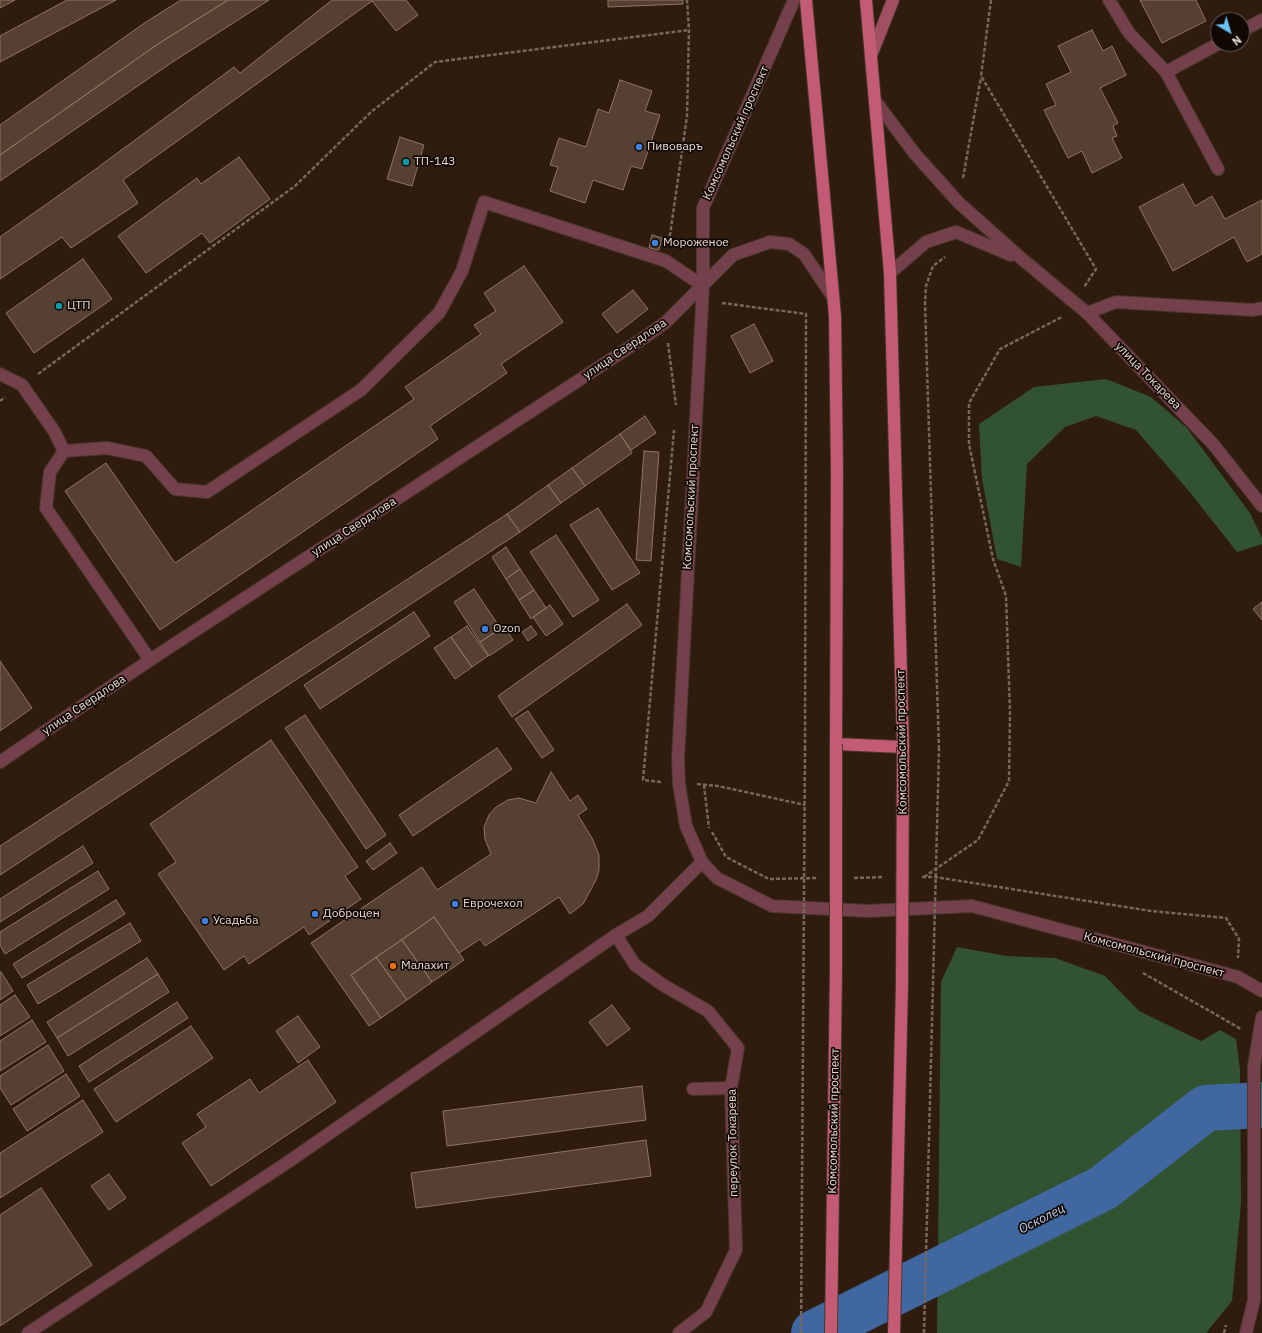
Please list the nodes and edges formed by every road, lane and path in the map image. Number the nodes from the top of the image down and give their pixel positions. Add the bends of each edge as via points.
1 (687, 0) edge
2 (794, 0) edge
3 (806, 0) edge
4 (866, 0) edge
5 (893, 0) edge
6 (991, 0) edge
7 (1109, 0) edge
8 (1262, 20) edge
9 (1250, 27) edge
10 (689, 30) junction
11 (1210, 48) edge
12 (872, 53) junction
13 (1166, 72) junction
14 (981, 76) junction
15 (876, 102) junction
16 (1218, 169) dead end
17 (959, 203) junction
18 (956, 232) junction
19 (1022, 259) junction
20 (666, 261) junction
21 (890, 273) junction
22 (703, 286) junction
23 (834, 297) junction
24 (1073, 301) junction
25 (719, 303) dead end
26 (1259, 308) edge
27 (1087, 313) junction
28 (666, 322) junction
29 (0, 374) edge
30 (22, 385) junction
31 (676, 408) dead end
32 (675, 424) dead end
33 (64, 451) junction
34 (1262, 506) edge
35 (150, 660) junction
36 (836, 744) junction
37 (903, 747) junction
38 (0, 762) edge
39 (679, 784) junction
40 (704, 785) junction
41 (805, 805) junction
42 (702, 862) junction
43 (885, 877) dead end
44 (915, 877) dead end
45 (923, 877) junction
46 (823, 878) dead end
47 (846, 878) dead end
48 (769, 879) junction
49 (772, 906) junction
50 (1226, 918) dead end
51 (801, 925) dead end
52 (809, 925) dead end
53 (928, 926) dead end
54 (936, 926) dead end
55 (616, 935) junction
56 (1142, 973) dead end
57 (1262, 991) edge
58 (1262, 1017) edge
59 (1243, 1031) dead end
60 (731, 1088) junction
61 (693, 1089) dead end
62 (28, 1333) edge
63 (679, 1333) edge
64 (801, 1333) edge
65 (831, 1333) edge
66 (894, 1333) edge
67 (924, 1333) edge
68 (1246, 1333) edge

1 - 10 path
2 - 22 street, Комсомольский проспект via 703,208
3 - 23 main road, Комсомольский проспект
4 - 12 main road, Комсомольский проспект
5 - 12 main road
6 - 14 path
7 - 13 street via 1129,33
8 - 9 street
10 - 20 path via 687,116
10 - 30 path via 435,62 371,112 295,186
11 - 13 street
12 - 15 main road, Комсомольский проспект
13 - 16 street
14 - 17 path
14 - 24 path via 1096,269
15 - 17 street, улица Токарева via 915,154
15 - 21 main road, Комсомольский проспект
17 - 19 street, улица Токарева
18 - 19 street
18 - 21 street via 926,242
18 - 67 path, bridge via 952,252 933,266 925,292 939,749
19 - 24 street, улица Токарева
20 - 22 street
20 - 33 street via 484,202 462,271 439,313 361,390 207,492 175,489 146,456 107,448
21 - 37 main road, Комсомольский проспект
22 - 23 street, улица Свердлова via 733,255 770,242 789,244 804,254
22 - 28 street, улица Свердлова
22 - 39 street, Комсомольский проспект via 681,681
23 - 36 main road, Комсомольский проспект via 837,472
24 - 27 street, улица Токарева
24 - 45 path via 1061,318 1000,349 969,403 969,444 993,559 1006,596 1010,712 1009,781 978,840
25 - 41 path, bridge via 806,314
26 - 27 street via 1116,302
27 - 34 street, улица Токарева via 1213,444
28 - 31 path
28 - 35 street, улица Свердлова
29 - 30 street
30 - 33 street via 54,431
32 - 39 path via 643,780
33 - 35 street via 50,472 46,508
35 - 38 street, улица Свердлова
36 - 37 main road
36 - 65 main road, Комсомольский проспект, bridge
37 - 66 main road, Комсомольский проспект, bridge via 902,983
39 - 40 path
39 - 42 street, Комсомольский проспект via 686,826
40 - 41 path
40 - 48 path via 709,827 726,857
41 - 64 path, bridge
42 - 49 street, Комсомольский проспект via 717,878
42 - 55 street via 648,916
43 - 47 path
44 - 45 path
45 - 50 path via 1151,911
46 - 48 path
48 - 49 path
49 - 57 street, Комсомольский проспект via 868,911 972,906 1238,977
51 - 52 path
53 - 54 path
55 - 60 street, переулок Токарева via 635,965 708,1011 738,1048
55 - 62 street via 288,1162
56 - 59 path
58 - 68 street via 1254,1066 1254,1300
60 - 61 street
60 - 63 street, переулок Токарева via 736,1250 706,1312

